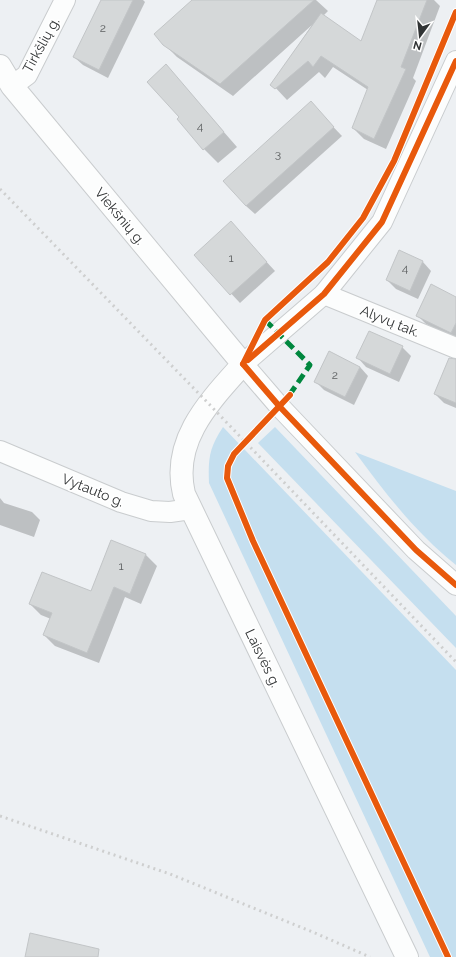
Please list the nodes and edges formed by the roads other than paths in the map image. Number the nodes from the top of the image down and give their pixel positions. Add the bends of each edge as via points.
1 (65, 0) edge
2 (456, 61) edge
3 (0, 66) edge
4 (12, 86) junction
5 (324, 294) junction
6 (456, 348) edge
7 (243, 364) junction
8 (0, 451) edge
9 (191, 510) junction
10 (456, 585) edge
11 (407, 957) edge

1 - 4 street, Tirkšlių g. via 27,75
2 - 5 street via 382,222
3 - 4 main road, Viekšnių g.
4 - 7 main road, Viekšnių g.
5 - 6 street, Alyvų tak.
5 - 7 street
7 - 9 main road, Laisvės g. via 208,403 193,428 182,456 180,478
7 - 10 street via 280,407 416,550
8 - 9 street, Vytauto g. via 121,502 151,511
9 - 11 main road, Laisvės g.

